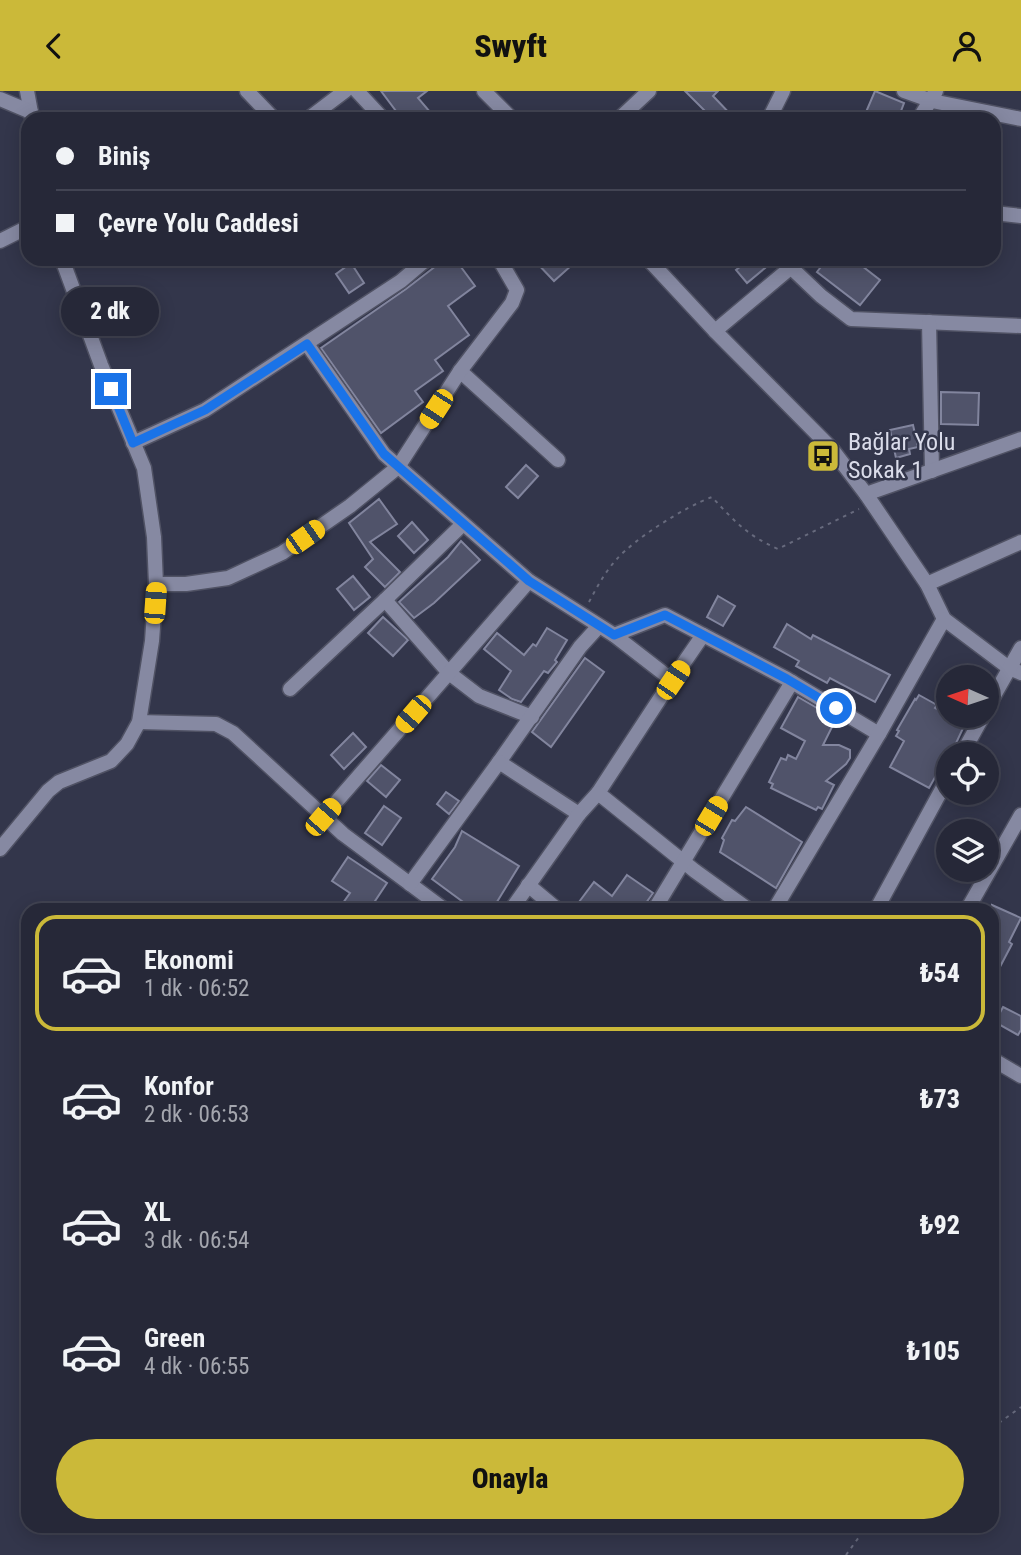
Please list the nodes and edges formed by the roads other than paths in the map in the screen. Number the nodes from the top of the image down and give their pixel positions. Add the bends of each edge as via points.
1 (27, 91) edge
2 (247, 91) edge
3 (345, 91) edge
4 (357, 91) edge
5 (649, 91) edge
6 (783, 91) edge
7 (904, 91) edge
8 (494, 95) edge
9 (934, 96) edge
10 (0, 99) edge
11 (26, 112) edge
12 (31, 112) edge
13 (267, 112) edge
14 (317, 112) edge
15 (376, 112) edge
16 (507, 112) edge
17 (631, 112) edge
18 (772, 112) edge
19 (924, 112) edge
20 (995, 112) edge
21 (1001, 114) edge
22 (1021, 119) edge
23 (1001, 214) edge
24 (1021, 216) edge
25 (21, 230) edge
26 (0, 241) edge
27 (64, 266) edge
28 (419, 266) edge
29 (503, 266) edge
30 (655, 266) edge
31 (788, 266) edge
32 (795, 266) edge
33 (929, 322) junction
34 (1021, 325) edge
35 (715, 331) junction
36 (307, 344) junction
37 (460, 371) junction
38 (1021, 439) edge
39 (133, 443) junction
40 (558, 460) dead end
41 (398, 467) junction
42 (932, 471) junction
43 (869, 498) junction
44 (463, 524) junction
45 (1021, 542) edge
46 (529, 581) junction
47 (156, 584) junction
48 (927, 584) junction
49 (385, 600) junction
50 (944, 619) junction
51 (599, 626) junction
52 (614, 635) junction
53 (703, 635) junction
54 (1021, 649) edge
55 (1015, 670) edge
56 (449, 673) junction
57 (673, 680) junction
58 (792, 682) junction
59 (290, 689) dead end
60 (999, 692) edge
61 (532, 717) junction
62 (139, 722) junction
63 (879, 734) junction
64 (499, 762) junction
65 (598, 793) junction
66 (936, 800) edge
67 (579, 814) junction
68 (1021, 815) edge
69 (323, 817) junction
70 (0, 849) edge
71 (684, 861) junction
72 (410, 884) junction
73 (528, 885) junction
74 (436, 903) edge
75 (516, 903) edge
76 (550, 903) edge
77 (658, 903) edge
78 (740, 903) edge
79 (778, 903) edge
80 (880, 903) edge
81 (971, 903) edge
82 (999, 1062) edge
83 (1020, 1072) edge

1 - 12 street
2 - 13 street
3 - 14 street
4 - 15 street
5 - 17 street
6 - 18 street
7 - 9 street
8 - 16 street
9 - 19 street
9 - 20 street
10 - 11 street
21 - 22 street
23 - 24 street
25 - 26 street
27 - 39 street
28 - 36 street
29 - 37 street via 517,290 512,303
30 - 35 street
31 - 35 street
32 - 33 street via 821,296 851,319
33 - 34 street
33 - 42 street
35 - 43 street via 831,448
36 - 39 street via 205,410
36 - 41 street via 384,454
37 - 40 street
37 - 41 street
38 - 42 street
39 - 47 street via 144,468
41 - 44 street
41 - 47 street via 282,553 228,578
42 - 43 street
43 - 48 street
44 - 46 street
44 - 49 street
45 - 48 street
46 - 51 street
46 - 56 street
47 - 62 street
48 - 50 street
49 - 56 street
49 - 59 street
50 - 55 street
50 - 63 street
51 - 52 street
51 - 61 street
52 - 53 street via 665,615
52 - 57 street
53 - 57 street
53 - 58 street
54 - 55 street
55 - 60 street
56 - 61 street via 479,696
56 - 69 street
57 - 65 street
58 - 63 street
58 - 71 street
61 - 64 street
62 - 69 street via 216,724 233,733
62 - 70 street via 111,761 73,775 48,791
63 - 79 street
64 - 67 street
64 - 72 street
65 - 67 street
65 - 71 street
66 - 80 street
67 - 73 street
68 - 81 street
69 - 72 street
71 - 77 street
71 - 78 street
72 - 74 street
73 - 75 street
73 - 76 street
82 - 83 street

